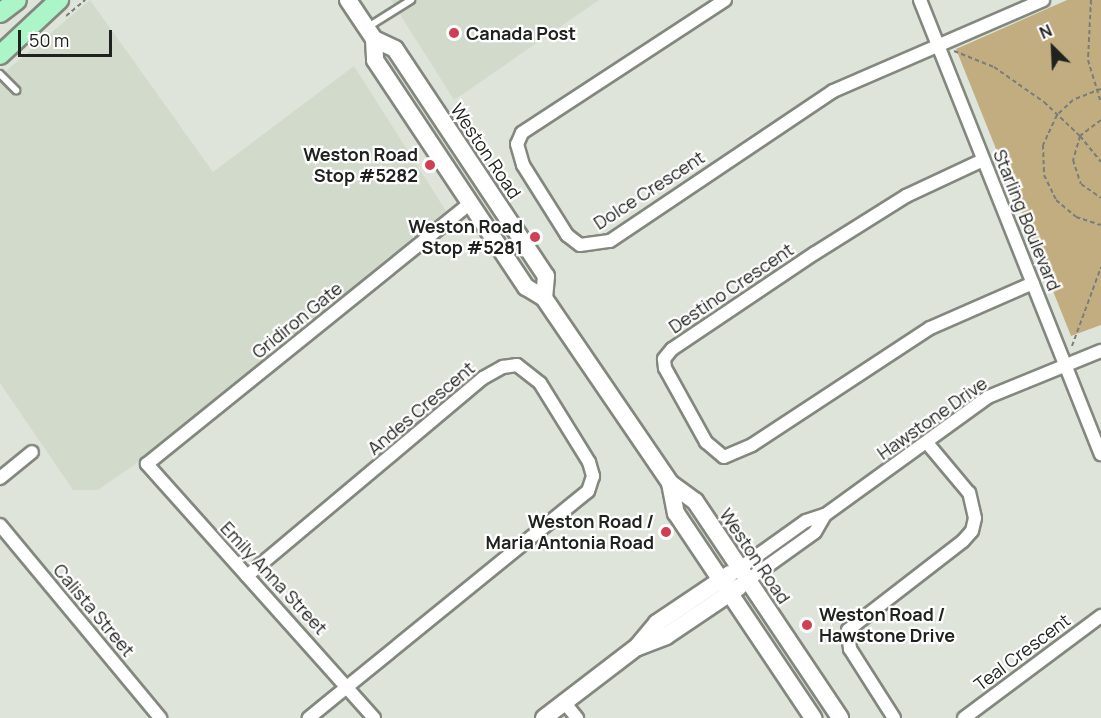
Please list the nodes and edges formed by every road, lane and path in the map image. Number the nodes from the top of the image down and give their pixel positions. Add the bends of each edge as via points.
1 (17, 0) edge
2 (59, 0) edge
3 (348, 0) edge
4 (411, 0) edge
5 (725, 0) edge
6 (920, 0) edge
7 (1043, 0) edge
8 (1091, 0) edge
9 (0, 13) edge
10 (370, 33) junction
11 (937, 45) junction
12 (0, 55) edge
13 (0, 74) edge
14 (1101, 89) edge
15 (15, 90) dead end
16 (1096, 90) junction
17 (1101, 103) edge
18 (1057, 115) junction
19 (1101, 120) edge
20 (1080, 136) junction
21 (1100, 159) edge
22 (983, 160) junction
23 (1101, 198) edge
24 (471, 203) junction
25 (1101, 225) edge
26 (1101, 267) edge
27 (1033, 283) junction
28 (544, 298) junction
29 (1101, 351) edge
30 (1065, 365) junction
31 (927, 442) junction
32 (32, 452) dead end
33 (1101, 454) edge
34 (147, 464) joint
35 (0, 478) edge
36 (670, 483) junction
37 (0, 525) edge
38 (744, 574) junction
39 (247, 576) junction
40 (725, 587) junction
41 (1101, 616) edge
42 (348, 687) junction
43 (564, 702) junction
44 (160, 718) edge
45 (309, 718) edge
46 (374, 718) edge
47 (544, 718) edge
48 (577, 718) edge
49 (813, 718) edge
50 (840, 718) edge
51 (894, 718) edge
52 (964, 718) edge

1 - 9 main road
2 - 12 main road
3 - 10 main road, Weston Road
4 - 10 lane
5 - 11 street, Dolce Crescent via 522,133 517,144 523,165 567,235 580,245 610,241 833,91
6 - 11 street, Starling Boulevard
7 - 11 street, Dolce Crescent
8 - 16 path via 1088,60
10 - 24 main road, Weston Road via 375,60
10 - 28 main road, Weston Road via 394,49 546,276
11 - 18 path via 994,67
11 - 22 street, Starling Boulevard
13 - 15 lane
14 - 16 path
16 - 17 path
16 - 18 path via 1073,100
18 - 20 path
18 - 25 path via 1043,145 1044,175 1056,200 1076,217
19 - 20 path
20 - 21 path
20 - 23 path via 1073,160 1075,172 1081,184
22 - 27 street, Starling Boulevard
22 - 27 street, Destino Crescent via 906,196 815,253 672,349 664,359 665,368 706,442 724,457 745,449 930,328
24 - 28 main road, Weston Road via 526,287
24 - 34 street, Gridiron Gate
26 - 30 path
27 - 30 street, Starling Boulevard
28 - 36 main road, Weston Road
29 - 30 street, Hawstone Drive
30 - 31 street, Hawstone Drive via 988,397
30 - 33 street, Starling Boulevard
31 - 38 street, Hawstone Drive via 825,515 815,532
31 - 51 street via 969,493 975,518 972,531 963,541 848,630 850,649
32 - 35 street
34 - 39 street, Emily Anna Street
36 - 38 main road, Weston Road via 695,501
36 - 40 main road, Weston Road via 676,513
37 - 44 street, Calista Street
38 - 40 main road
38 - 50 main road, Weston Road
39 - 42 street, Emily Anna Street
39 - 42 street, Andes Crescent via 483,378 503,367 517,365 540,383 589,462 592,476 588,492
40 - 43 main road via 657,623 637,647
40 - 49 main road, Weston Road
41 - 52 street, Teal Crescent
42 - 45 street
42 - 46 street, Emily Anna Street
43 - 47 main road
43 - 48 street

